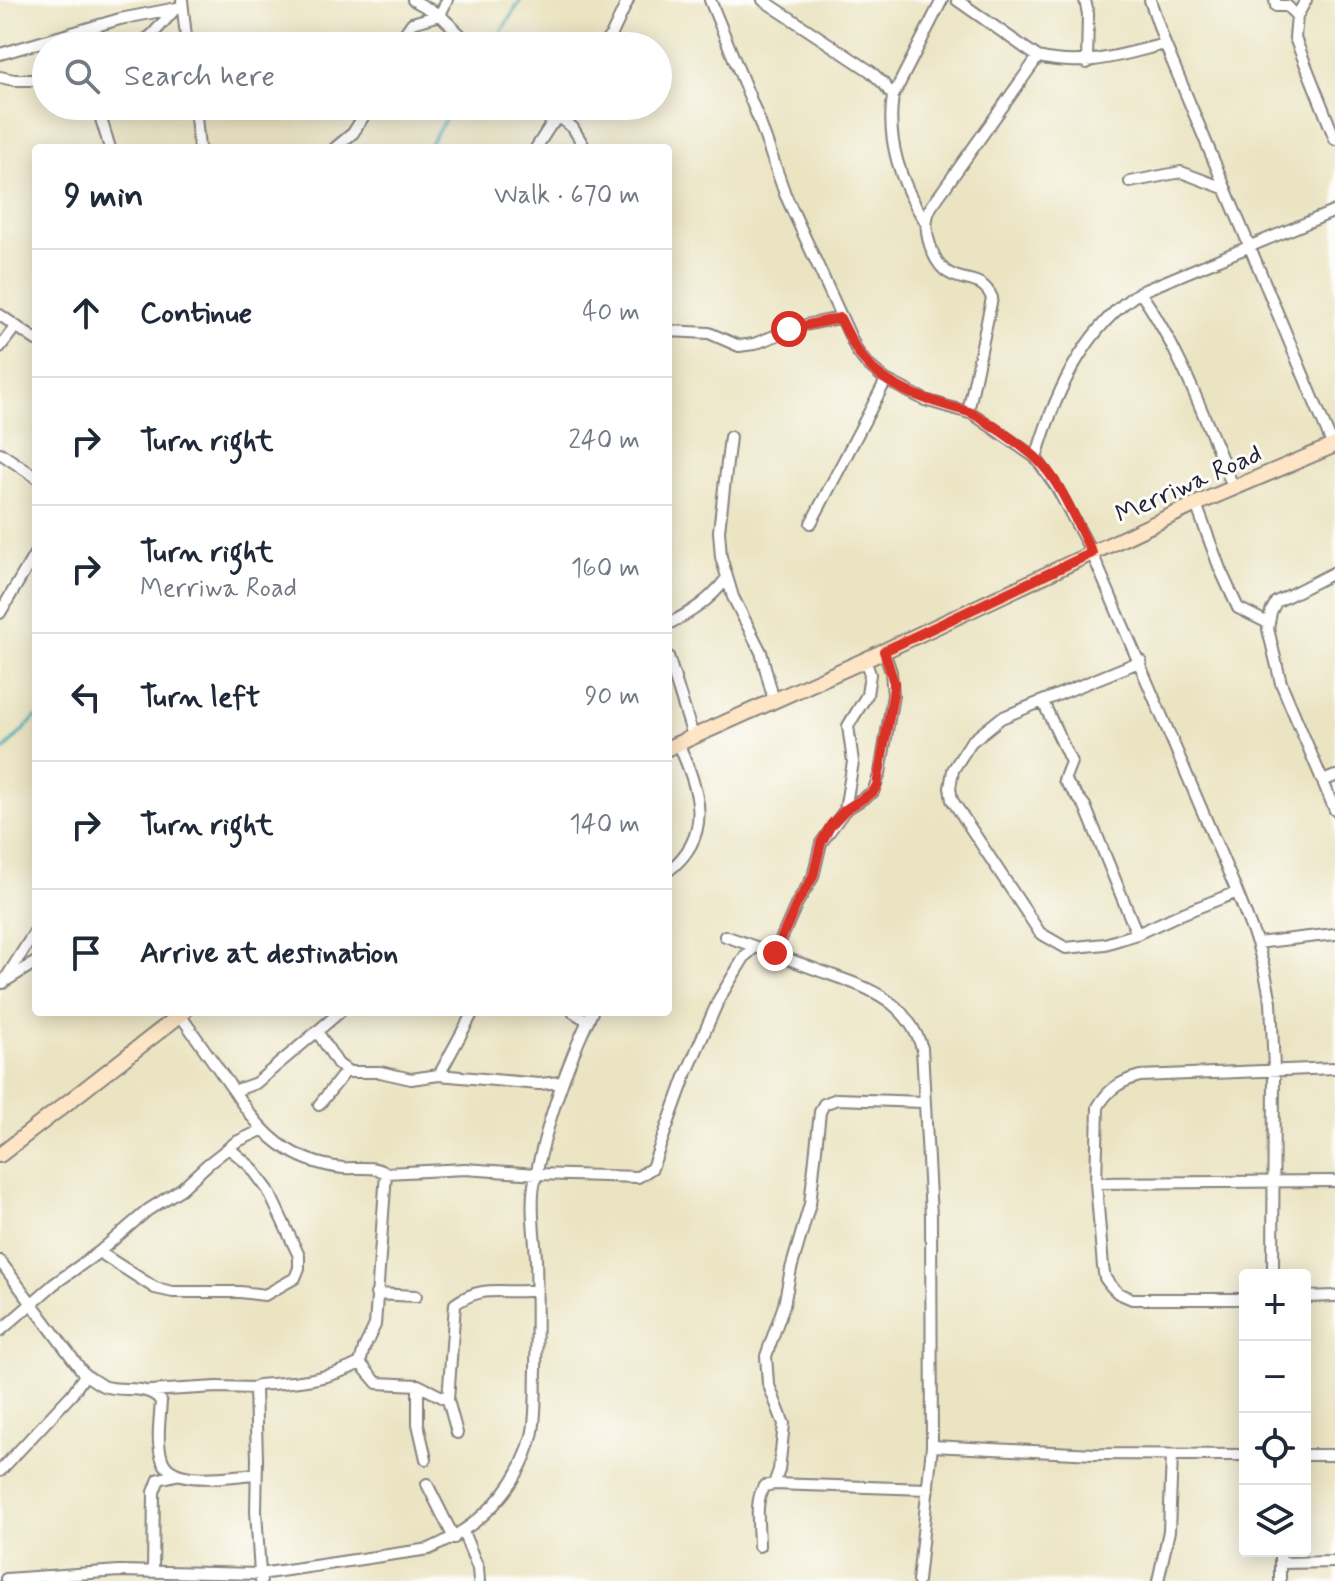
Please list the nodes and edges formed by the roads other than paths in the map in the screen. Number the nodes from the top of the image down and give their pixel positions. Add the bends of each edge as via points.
1 (413, 0) edge
2 (447, 0) edge
3 (628, 0) edge
4 (710, 0) edge
5 (763, 0) edge
6 (942, 0) edge
7 (957, 0) edge
8 (1085, 0) edge
9 (1275, 0) edge
10 (1306, 0) edge
11 (1152, 1) edge
12 (180, 5) edge
13 (440, 15) junction
14 (1297, 16) junction
15 (75, 32) edge
16 (155, 32) edge
17 (185, 32) edge
18 (406, 32) edge
19 (458, 32) edge
20 (613, 32) edge
21 (1165, 44) junction
22 (32, 45) edge
23 (0, 54) edge
24 (1038, 57) junction
25 (1087, 63) junction
26 (0, 77) edge
27 (32, 80) edge
28 (893, 96) junction
29 (101, 120) edge
30 (196, 120) edge
31 (361, 120) edge
32 (557, 120) edge
33 (564, 120) edge
34 (1335, 139) edge
35 (109, 144) edge
36 (199, 144) edge
37 (340, 144) edge
38 (539, 144) edge
39 (583, 144) edge
40 (1130, 182) dead end
41 (1226, 189) junction
42 (1335, 211) edge
43 (925, 221) junction
44 (1250, 245) junction
45 (1140, 292) junction
46 (0, 315) edge
47 (840, 318) junction
48 (16, 326) junction
49 (672, 331) edge
50 (32, 337) edge
51 (0, 347) edge
52 (886, 380) junction
53 (968, 412) junction
54 (730, 437) dead end
55 (1334, 445) edge
56 (0, 453) edge
57 (1036, 458) junction
58 (32, 474) edge
59 (1234, 489) junction
60 (1196, 504) junction
61 (811, 523) dead end
62 (1092, 553) junction
63 (32, 559) edge
64 (1335, 572) edge
65 (726, 579) junction
66 (0, 613) edge
67 (672, 622) edge
68 (1268, 623) junction
69 (884, 651) junction
70 (865, 660) junction
71 (1141, 661) junction
72 (672, 669) edge
73 (774, 701) junction
74 (1043, 702) junction
75 (693, 736) junction
76 (673, 746) edge
77 (1335, 776) edge
78 (1323, 781) junction
79 (845, 810) junction
80 (1335, 810) edge
81 (672, 868) edge
82 (1237, 892) junction
83 (1137, 934) junction
84 (1335, 934) edge
85 (32, 936) edge
86 (725, 936) dead end
87 (1257, 943) junction
88 (755, 947) junction
89 (775, 953) junction
90 (32, 965) edge
91 (2, 984) edge
92 (177, 1016) edge
93 (183, 1016) edge
94 (335, 1016) edge
95 (471, 1016) edge
96 (590, 1016) edge
97 (317, 1031) junction
98 (1335, 1068) edge
99 (1274, 1069) junction
100 (346, 1071) junction
101 (439, 1075) junction
102 (561, 1082) junction
103 (234, 1091) junction
104 (923, 1102) junction
105 (319, 1105) dead end
106 (262, 1130) junction
107 (229, 1148) junction
108 (0, 1155) edge
109 (386, 1173) junction
110 (537, 1174) junction
111 (1335, 1181) edge
112 (1273, 1182) junction
113 (1096, 1183) junction
114 (99, 1252) junction
115 (0, 1261) edge
116 (1273, 1269) edge
117 (537, 1290) junction
118 (376, 1294) junction
119 (416, 1296) dead end
120 (1335, 1296) edge
121 (1311, 1297) edge
122 (1239, 1299) edge
123 (31, 1304) junction
124 (0, 1331) edge
125 (360, 1363) junction
126 (85, 1375) junction
127 (418, 1385) junction
128 (255, 1388) junction
129 (150, 1391) junction
130 (448, 1400) junction
131 (457, 1433) dead end
132 (932, 1446) junction
133 (1172, 1455) junction
134 (1239, 1455) edge
135 (1311, 1455) edge
136 (1335, 1455) edge
137 (426, 1459) dead end
138 (0, 1471) edge
139 (256, 1474) junction
140 (176, 1475) junction
141 (427, 1484) dead end
142 (774, 1484) junction
143 (928, 1489) junction
144 (458, 1535) junction
145 (759, 1546) dead end
146 (1280, 1557) edge
147 (1335, 1562) edge
148 (153, 1572) junction
149 (260, 1577) edge
150 (8, 1580) edge
151 (479, 1581) edge
152 (918, 1581) edge
153 (1158, 1581) edge
154 (1280, 1581) edge

1 - 13 street
2 - 13 street
3 - 20 street
4 - 47 street
5 - 28 street via 870,71
6 - 28 street
7 - 24 street
8 - 25 street
9 - 14 street via 1276,6 1287,6
10 - 14 street
11 - 21 street
12 - 15 street
12 - 16 street
12 - 17 street
13 - 18 street via 412,23
13 - 19 street
14 - 34 street via 1300,55
21 - 25 street
21 - 41 street
22 - 23 street
24 - 25 street
24 - 43 street
26 - 27 street
28 - 43 street via 894,151
29 - 35 street
30 - 36 street
31 - 37 street
32 - 38 street
33 - 39 street
40 - 41 street via 1181,172
41 - 44 street
42 - 44 street
43 - 53 street via 941,269 984,286 992,298
44 - 45 street
44 - 55 street
45 - 57 street via 1105,319 1073,367
45 - 59 street via 1181,363
46 - 48 street
47 - 49 street via 739,346 709,333
47 - 52 street via 857,351
48 - 50 street
48 - 51 street
52 - 53 street via 925,400
52 - 61 street
53 - 57 street
54 - 65 street via 719,531
55 - 59 street, Merriwa Road
56 - 58 street
57 - 62 street
59 - 60 street, Merriwa Road
60 - 62 street, Merriwa Road
60 - 68 street via 1238,608
62 - 69 street, Merriwa Road
62 - 71 street
63 - 66 street
64 - 68 street via 1276,602
65 - 67 street via 707,601
65 - 73 street via 761,652
68 - 78 street via 1281,683
69 - 70 street, Merriwa Road
69 - 79 street via 894,683 880,773 873,792
70 - 73 street, Merriwa Road
70 - 79 street via 870,674 867,695 848,726 853,762
71 - 74 street
71 - 82 street
72 - 75 street
73 - 75 street, Merriwa Road
74 - 83 street via 1071,762 1064,780 1085,806
74 - 83 street via 1001,718 971,742 953,770 952,800 1040,933 1066,948
75 - 76 street, Merriwa Road
76 - 81 street via 691,772 699,807 691,847
77 - 78 street
78 - 80 street
79 - 89 street via 821,843 813,877
82 - 83 street
82 - 87 street
84 - 87 street
85 - 91 street
86 - 88 street
87 - 99 street via 1271,1002
88 - 89 street
88 - 110 street via 714,1010 652,1168 638,1177
89 - 104 street via 871,989 895,1005 922,1048
90 - 91 street
92 - 108 street
93 - 103 street
94 - 97 street
95 - 101 street
96 - 102 street
97 - 100 street
97 - 103 street via 256,1083
98 - 99 street
99 - 112 street
99 - 113 street via 1140,1076 1115,1086 1098,1107
100 - 101 street via 411,1079
100 - 105 street
101 - 102 street
102 - 110 street
103 - 106 street
104 - 132 street via 931,1216
104 - 142 street via 837,1099 820,1112 810,1204 765,1359 784,1424
106 - 107 street
106 - 109 street via 306,1160
107 - 114 street
107 - 114 street via 268,1190 299,1256 295,1278 265,1295 173,1292 155,1288
109 - 110 street via 465,1169
109 - 118 street
110 - 117 street
111 - 112 street
112 - 113 street
112 - 116 street
113 - 122 street via 1105,1278 1118,1293 1142,1300
114 - 123 street
115 - 123 street
117 - 130 street via 486,1289 455,1304
117 - 144 street via 533,1434 503,1494
118 - 119 street
118 - 125 street via 375,1325
120 - 121 street
123 - 124 street
123 - 126 street
125 - 127 street via 377,1383
125 - 128 street via 319,1379
126 - 129 street via 105,1386
126 - 138 street
127 - 130 street
127 - 137 street via 418,1424
128 - 129 street
128 - 139 street
129 - 140 street via 161,1401 162,1460
130 - 131 street
132 - 133 street
132 - 143 street
133 - 134 street
133 - 153 street via 1169,1531
135 - 136 street
139 - 140 street
139 - 149 street
140 - 148 street via 159,1479 154,1492
141 - 144 street
142 - 143 street
142 - 145 street via 761,1488 759,1496
143 - 152 street
144 - 149 street via 429,1549
144 - 151 street via 478,1568
146 - 147 street
146 - 154 street
148 - 149 street
148 - 150 street

